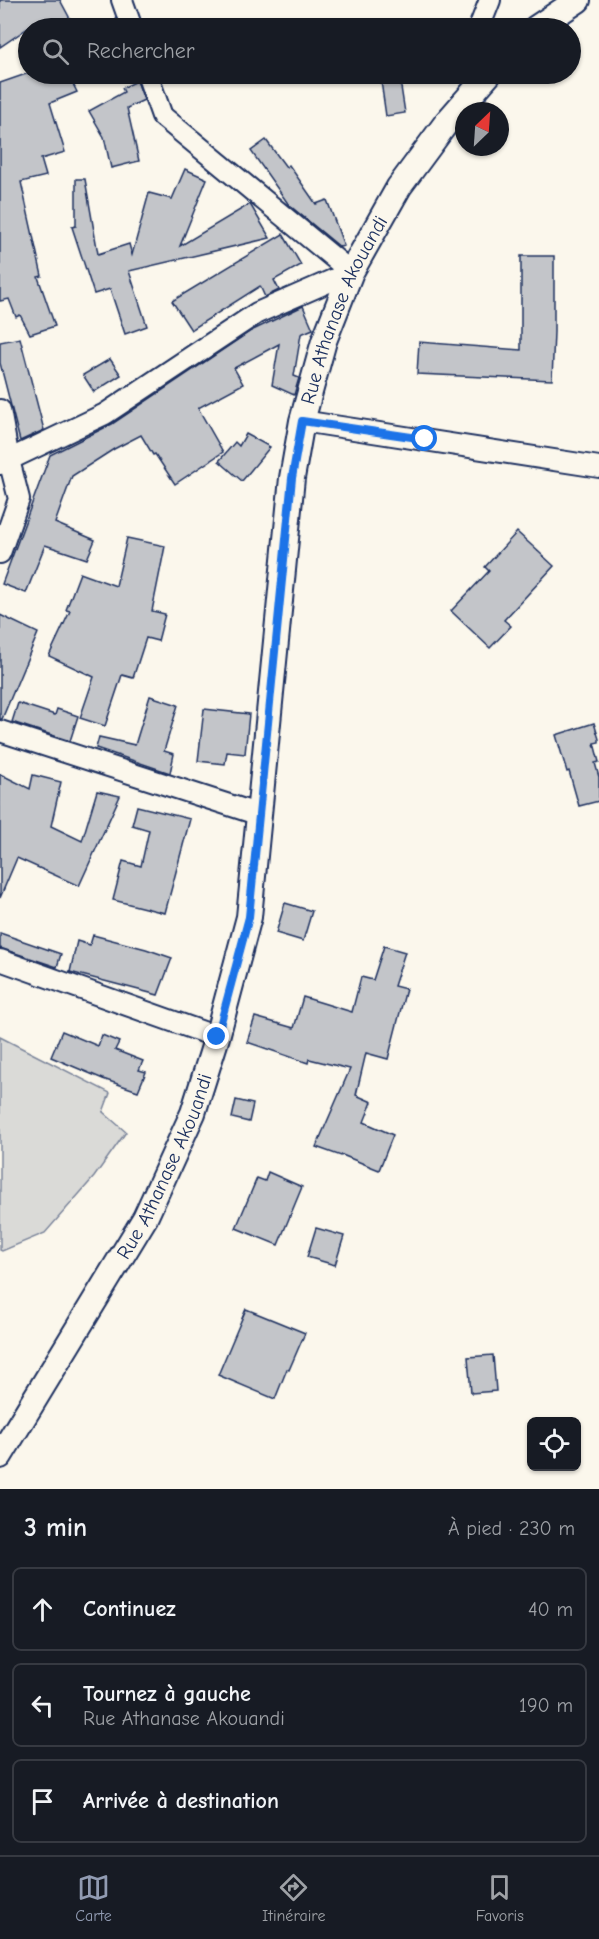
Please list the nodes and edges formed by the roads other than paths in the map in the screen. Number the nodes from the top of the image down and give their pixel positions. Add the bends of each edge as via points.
1 (122, 0) edge
2 (489, 0) edge
3 (578, 0) edge
4 (128, 18) edge
5 (483, 18) edge
6 (551, 18) edge
7 (151, 84) edge
8 (480, 84) edge
9 (351, 272) junction
10 (0, 410) edge
11 (302, 421) junction
12 (4, 462) edge
13 (599, 467) edge
14 (0, 553) edge
15 (0, 731) edge
16 (260, 815) junction
17 (0, 960) edge
18 (217, 1037) junction
19 (0, 1456) edge

1 - 4 street
2 - 5 street
3 - 6 street
7 - 9 street via 162,116
8 - 9 street, Rue Athanase Akouandi via 399,187
9 - 11 street, Rue Athanase Akouandi via 324,341
9 - 12 street via 257,313 105,414
10 - 12 street
11 - 13 street
11 - 16 street, Rue Athanase Akouandi via 292,478
12 - 14 street via 19,499
15 - 16 street
16 - 18 street, Rue Athanase Akouandi via 249,917
17 - 18 street
18 - 19 street, Rue Athanase Akouandi via 193,1113 145,1218

